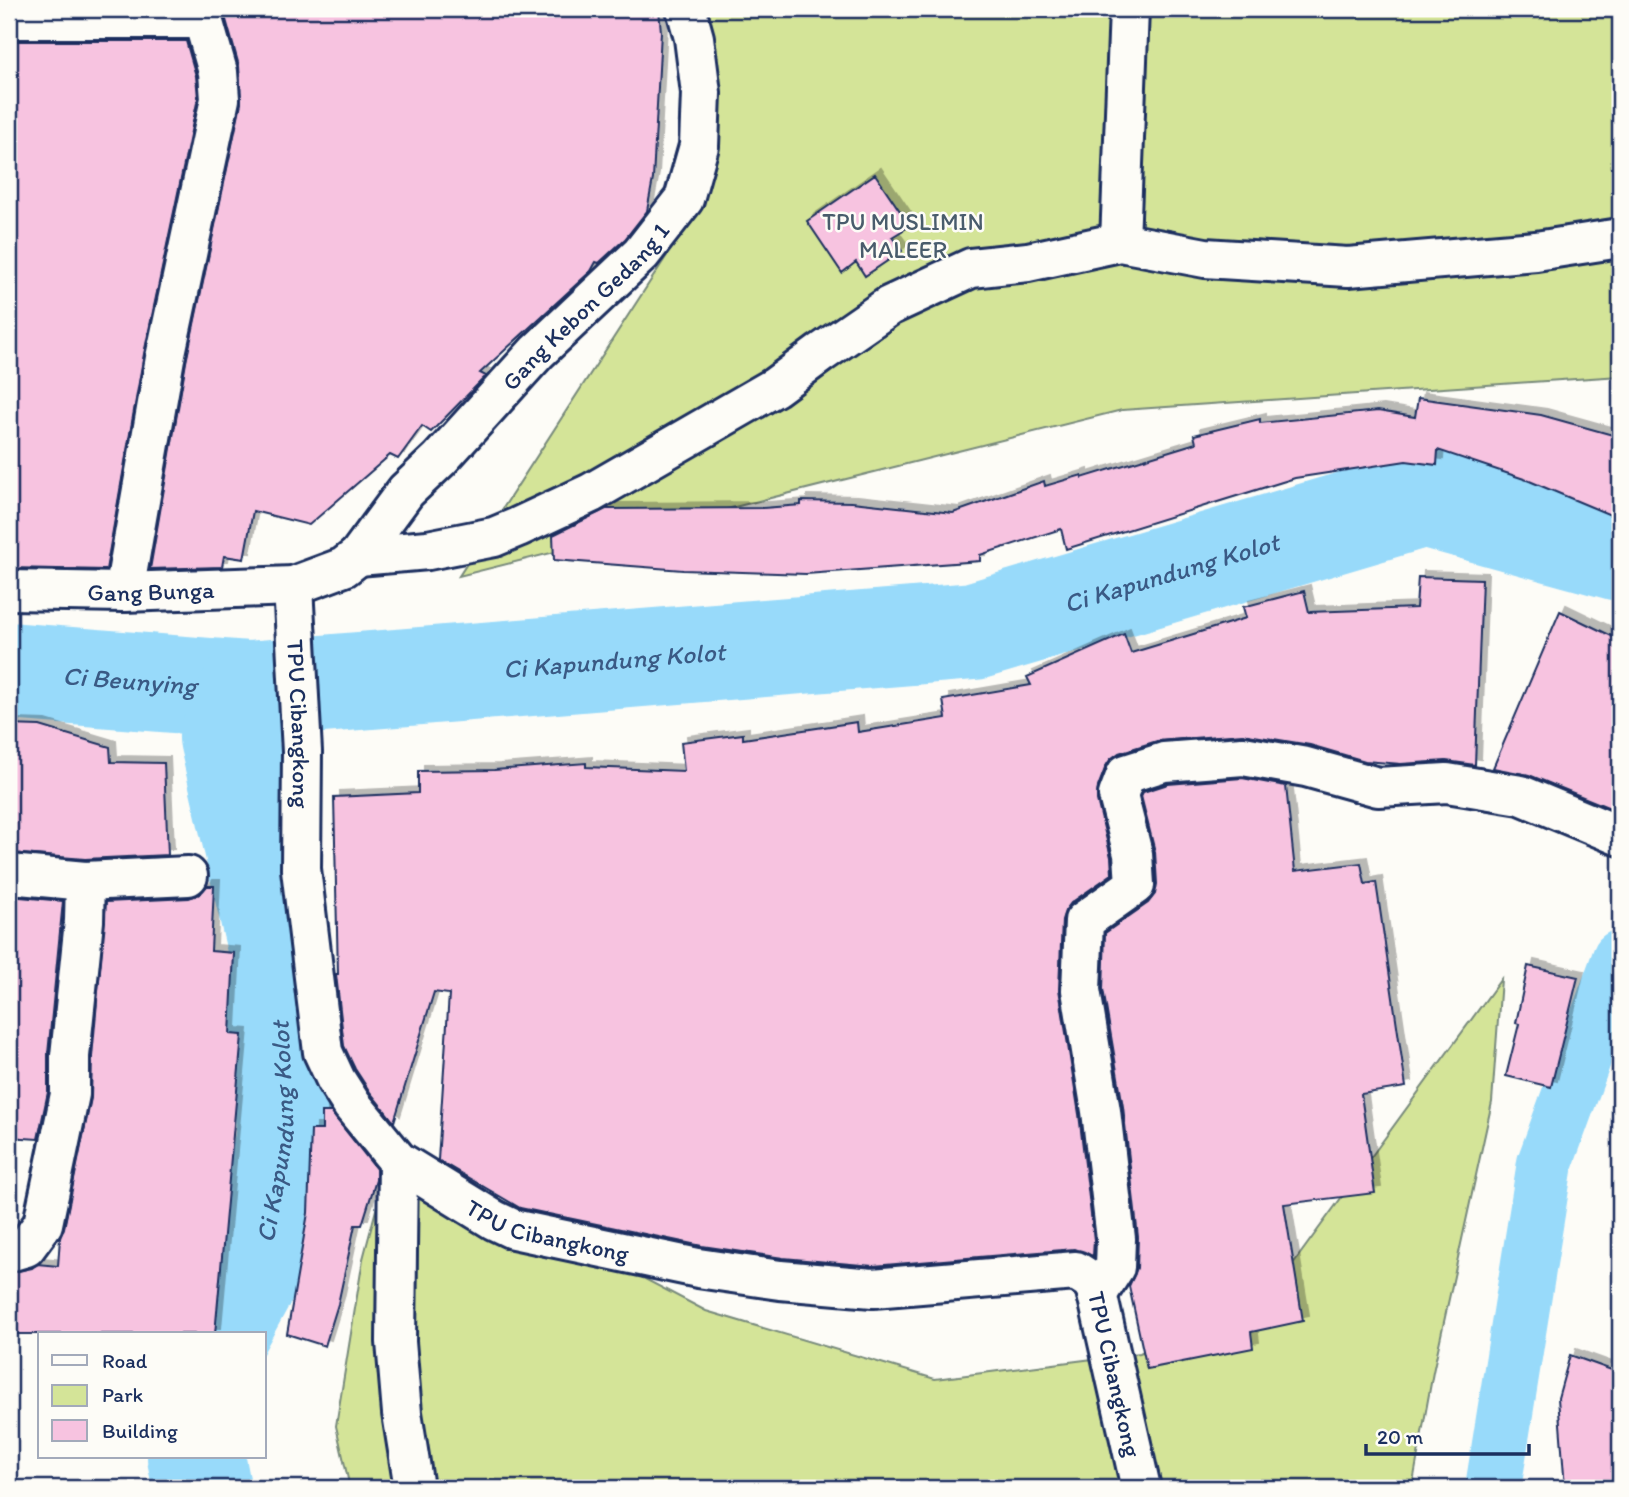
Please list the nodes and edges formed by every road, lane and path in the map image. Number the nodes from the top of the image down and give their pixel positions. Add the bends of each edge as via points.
1 (686, 9) edge
2 (1129, 9) edge
3 (201, 14) edge
4 (9, 19) edge
5 (1620, 238) edge
6 (1120, 242) junction
7 (358, 556) junction
8 (9, 590) edge
9 (124, 592) junction
10 (294, 596) junction
11 (1620, 836) edge
12 (9, 874) edge
13 (188, 876) dead end
14 (85, 881) junction
15 (398, 1161) junction
16 (9, 1252) edge
17 (1097, 1295) junction
18 (414, 1488) edge
19 (1141, 1488) edge

1 - 7 street, Gang Kebon Gedang 1 via 701,93 699,146 684,199 641,254 537,352 406,491
2 - 6 street
3 - 4 street
3 - 9 street via 218,72 220,99 165,358
5 - 6 street via 1536,251 1348,267 1205,258
6 - 7 street via 1028,262 971,268 889,306 775,387 591,493 494,537 428,551
7 - 10 street, Gang Bunga
8 - 9 street, Gang Bunga
9 - 10 street, Gang Bunga
10 - 15 street, TPU Cibangkong via 302,752 301,869 323,1052 352,1105
11 - 17 street via 1521,795 1447,783 1378,787 1243,756 1164,762 1126,774 1118,795 1136,885 1084,921 1081,990 1116,1239 1115,1268
12 - 14 street
13 - 14 street
14 - 16 street via 70,1094 43,1224 26,1247
15 - 17 street, TPU Cibangkong via 513,1229 698,1268 873,1288 1073,1270 1090,1280
15 - 18 street via 396,1342
17 - 19 street, TPU Cibangkong

